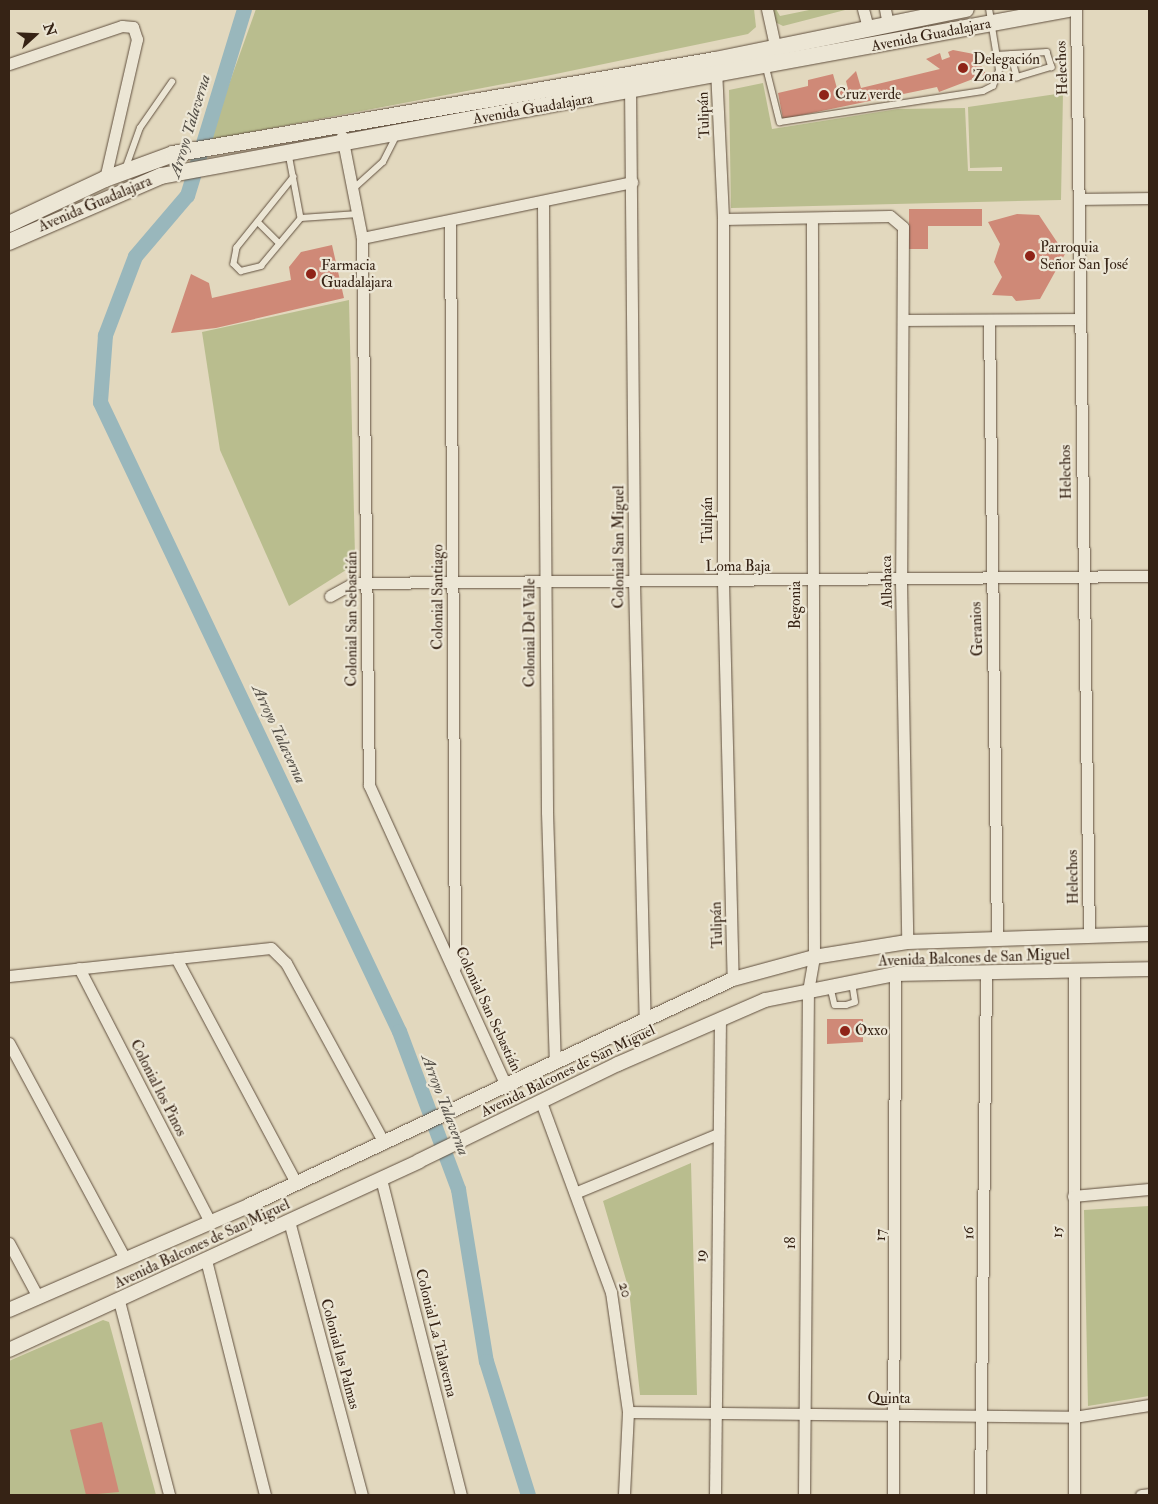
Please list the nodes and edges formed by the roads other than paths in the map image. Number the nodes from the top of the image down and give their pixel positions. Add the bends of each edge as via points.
1 (768, 9) edge
2 (864, 9) edge
3 (966, 9) edge
4 (1068, 9) edge
5 (1076, 9) edge
6 (990, 16) edge
7 (892, 18) edge
8 (868, 28) junction
9 (907, 39) junction
10 (996, 55) junction
11 (1011, 55) junction
12 (774, 60) junction
13 (9, 64) edge
14 (716, 68) junction
15 (172, 82) dead end
16 (630, 83) junction
17 (340, 124) junction
18 (398, 133) junction
19 (343, 142) junction
20 (288, 150) junction
21 (124, 172) junction
22 (294, 177) junction
23 (105, 179) junction
24 (632, 182) junction
25 (353, 189) junction
26 (1149, 198) edge
27 (1081, 199) junction
28 (543, 204) junction
29 (358, 214) junction
30 (301, 218) junction
31 (812, 218) junction
32 (723, 219) junction
33 (258, 222) junction
34 (450, 223) junction
35 (9, 224) edge
36 (362, 238) junction
37 (9, 242) edge
38 (279, 243) junction
39 (1079, 319) junction
40 (902, 320) junction
41 (989, 320) junction
42 (1149, 576) edge
43 (991, 578) junction
44 (1083, 578) junction
45 (453, 581) junction
46 (901, 581) junction
47 (545, 582) junction
48 (634, 582) junction
49 (723, 582) junction
50 (810, 582) junction
51 (368, 583) junction
52 (330, 596) dead end
53 (1149, 934) edge
54 (1089, 936) junction
55 (997, 937) junction
56 (908, 942) junction
57 (814, 957) junction
58 (176, 958) junction
59 (79, 968) junction
60 (1074, 969) junction
61 (1149, 969) edge
62 (455, 971) junction
63 (986, 971) junction
64 (895, 974) junction
65 (9, 976) edge
66 (733, 979) junction
67 (852, 981) junction
68 (830, 986) junction
69 (808, 990) junction
70 (720, 1018) junction
71 (645, 1019) junction
72 (9, 1043) edge
73 (555, 1061) junction
74 (506, 1085) junction
75 (542, 1102) junction
76 (718, 1134) junction
77 (384, 1143) junction
78 (382, 1178) junction
79 (296, 1183) junction
80 (1149, 1189) edge
81 (577, 1192) junction
82 (1073, 1196) junction
83 (250, 1205) junction
84 (289, 1221) junction
85 (210, 1222) junction
86 (261, 1234) junction
87 (9, 1244) edge
88 (125, 1258) junction
89 (206, 1260) junction
90 (38, 1297) junction
91 (118, 1301) junction
92 (9, 1310) edge
93 (9, 1350) edge
94 (1149, 1405) edge
95 (628, 1412) junction
96 (714, 1412) junction
97 (895, 1413) junction
98 (805, 1416) junction
99 (1074, 1417) junction
100 (980, 1418) junction
101 (1149, 1494) edge
102 (169, 1495) edge
103 (266, 1495) edge
104 (362, 1495) edge
105 (461, 1495) edge
106 (624, 1495) edge
107 (715, 1495) edge
108 (804, 1495) edge
109 (894, 1495) edge
110 (980, 1495) edge
111 (1074, 1495) edge
112 (1141, 1495) edge

1 - 12 street
2 - 8 street
3 - 7 main road, Avenida Guadalajara
4 - 6 main road, Avenida Guadalajara
5 - 27 street, Helechos
6 - 9 main road, Avenida Guadalajara
6 - 10 lane
7 - 8 main road, Avenida Guadalajara
7 - 9 street
8 - 12 main road, Avenida Guadalajara
9 - 12 main road, Avenida Guadalajara
10 - 11 lane
10 - 12 lane via 998,79 983,91 787,122 776,118
11 - 11 lane via 1047,52 1052,67 1017,78
12 - 14 main road, Avenida Guadalajara
13 - 23 street via 122,26 133,27 137,39
14 - 16 main road, Avenida Guadalajara
14 - 32 street, Tulipán
15 - 21 lane via 140,128
16 - 17 main road, Avenida Guadalajara
16 - 18 main road, Avenida Guadalajara
16 - 24 street, Colonial San Miguel
17 - 19 street, Colonial San Sebastián
17 - 21 main road, Avenida Guadalajara via 173,154
18 - 19 main road, Avenida Guadalajara
18 - 25 lane via 383,162
19 - 20 main road, Avenida Guadalajara
19 - 25 street, Colonial San Sebastián
20 - 22 lane
20 - 37 main road, Avenida Guadalajara via 161,176 124,188
21 - 23 main road, Avenida Guadalajara
22 - 30 lane
22 - 33 lane
23 - 35 main road, Avenida Guadalajara
24 - 28 street
24 - 48 street, Colonial San Miguel
25 - 29 street, Colonial San Sebastián
26 - 27 street
27 - 39 street, Helechos
28 - 34 street
28 - 47 street, Colonial Del Valle
29 - 30 lane
29 - 36 street, Colonial San Sebastián
30 - 38 lane
31 - 32 street
31 - 40 street, Albahaca via 890,216 901,222
31 - 50 street, Begonia
32 - 49 street, Tulipán
33 - 38 lane
33 - 38 lane via 233,256 241,271 261,266
34 - 36 street
34 - 45 street, Colonial Santiago
36 - 51 street, Colonial San Sebastián
39 - 41 street
39 - 44 street, Helechos
40 - 41 street
40 - 46 street, Albahaca
41 - 43 street, Geranios
42 - 44 street, Loma Baja
43 - 44 street, Loma Baja
43 - 46 street, Loma Baja
43 - 55 street, Geranios
44 - 54 street, Helechos
45 - 47 street, Loma Baja
45 - 51 street, Loma Baja
45 - 62 street, Colonial Santiago
46 - 50 street, Loma Baja
46 - 56 street, Albahaca
47 - 48 street, Loma Baja
47 - 73 street, Colonial Del Valle
48 - 49 street, Loma Baja
48 - 71 street, Colonial San Miguel
49 - 50 street, Loma Baja
49 - 66 street, Tulipán
50 - 57 street, Begonia
51 - 52 street, Loma Baja via 353,583
51 - 62 street, Colonial San Sebastián via 369,786
53 - 54 street, Avenida Balcones de San Miguel
54 - 55 street, Avenida Balcones de San Miguel
55 - 56 street, Avenida Balcones de San Miguel
56 - 57 street, Avenida Balcones de San Miguel
57 - 66 street, Avenida Balcones de San Miguel
57 - 69 street, Begonia
58 - 59 street
58 - 77 street via 271,948 286,964
58 - 79 street
59 - 65 street
59 - 85 street, Colonial los Pinos
60 - 61 street, Avenida Balcones de San Miguel
60 - 63 street, Avenida Balcones de San Miguel
60 - 82 street, 15
62 - 74 street, Colonial San Sebastián
63 - 64 street, Avenida Balcones de San Miguel
63 - 100 street, 16
64 - 67 street, Avenida Balcones de San Miguel
64 - 97 street, 17
66 - 71 street, Avenida Balcones de San Miguel
67 - 68 street, Avenida Balcones de San Miguel
67 - 68 lane via 855,1002 842,1006 835,1005
68 - 69 street, Avenida Balcones de San Miguel
69 - 70 street, Avenida Balcones de San Miguel
69 - 98 street, 18
70 - 75 street, Avenida Balcones de San Miguel
70 - 76 street, 19
71 - 73 street, Avenida Balcones de San Miguel
72 - 88 street
73 - 74 street, Avenida Balcones de San Miguel
74 - 77 street, Avenida Balcones de San Miguel
75 - 78 street, Avenida Balcones de San Miguel
75 - 81 street, 20
76 - 81 street
76 - 96 street, 19
77 - 79 street, Avenida Balcones de San Miguel
78 - 84 street, Avenida Balcones de San Miguel
78 - 105 street, Colonial La Talaverna
79 - 83 street, Avenida Balcones de San Miguel
80 - 82 street
81 - 95 street, 20 via 611,1292
82 - 99 street, 15
83 - 85 street, Avenida Balcones de San Miguel
83 - 86 street
84 - 86 street, Avenida Balcones de San Miguel
84 - 104 street, Colonial las Palmas
85 - 88 street, Avenida Balcones de San Miguel
86 - 89 street, Avenida Balcones de San Miguel
87 - 90 street
88 - 90 street, Avenida Balcones de San Miguel
89 - 91 street, Avenida Balcones de San Miguel
89 - 103 street
90 - 92 street, Avenida Balcones de San Miguel
91 - 93 street, Avenida Balcones de San Miguel
91 - 102 street
94 - 99 street, Quinta
95 - 96 street, Quinta
95 - 106 street, 20
96 - 98 street, Quinta
96 - 107 street, 19
97 - 98 street, Quinta
97 - 100 street, Quinta
97 - 109 street, 17
98 - 108 street, 18
99 - 100 street, Quinta
99 - 111 street, 15
100 - 110 street, 16
101 - 112 street

